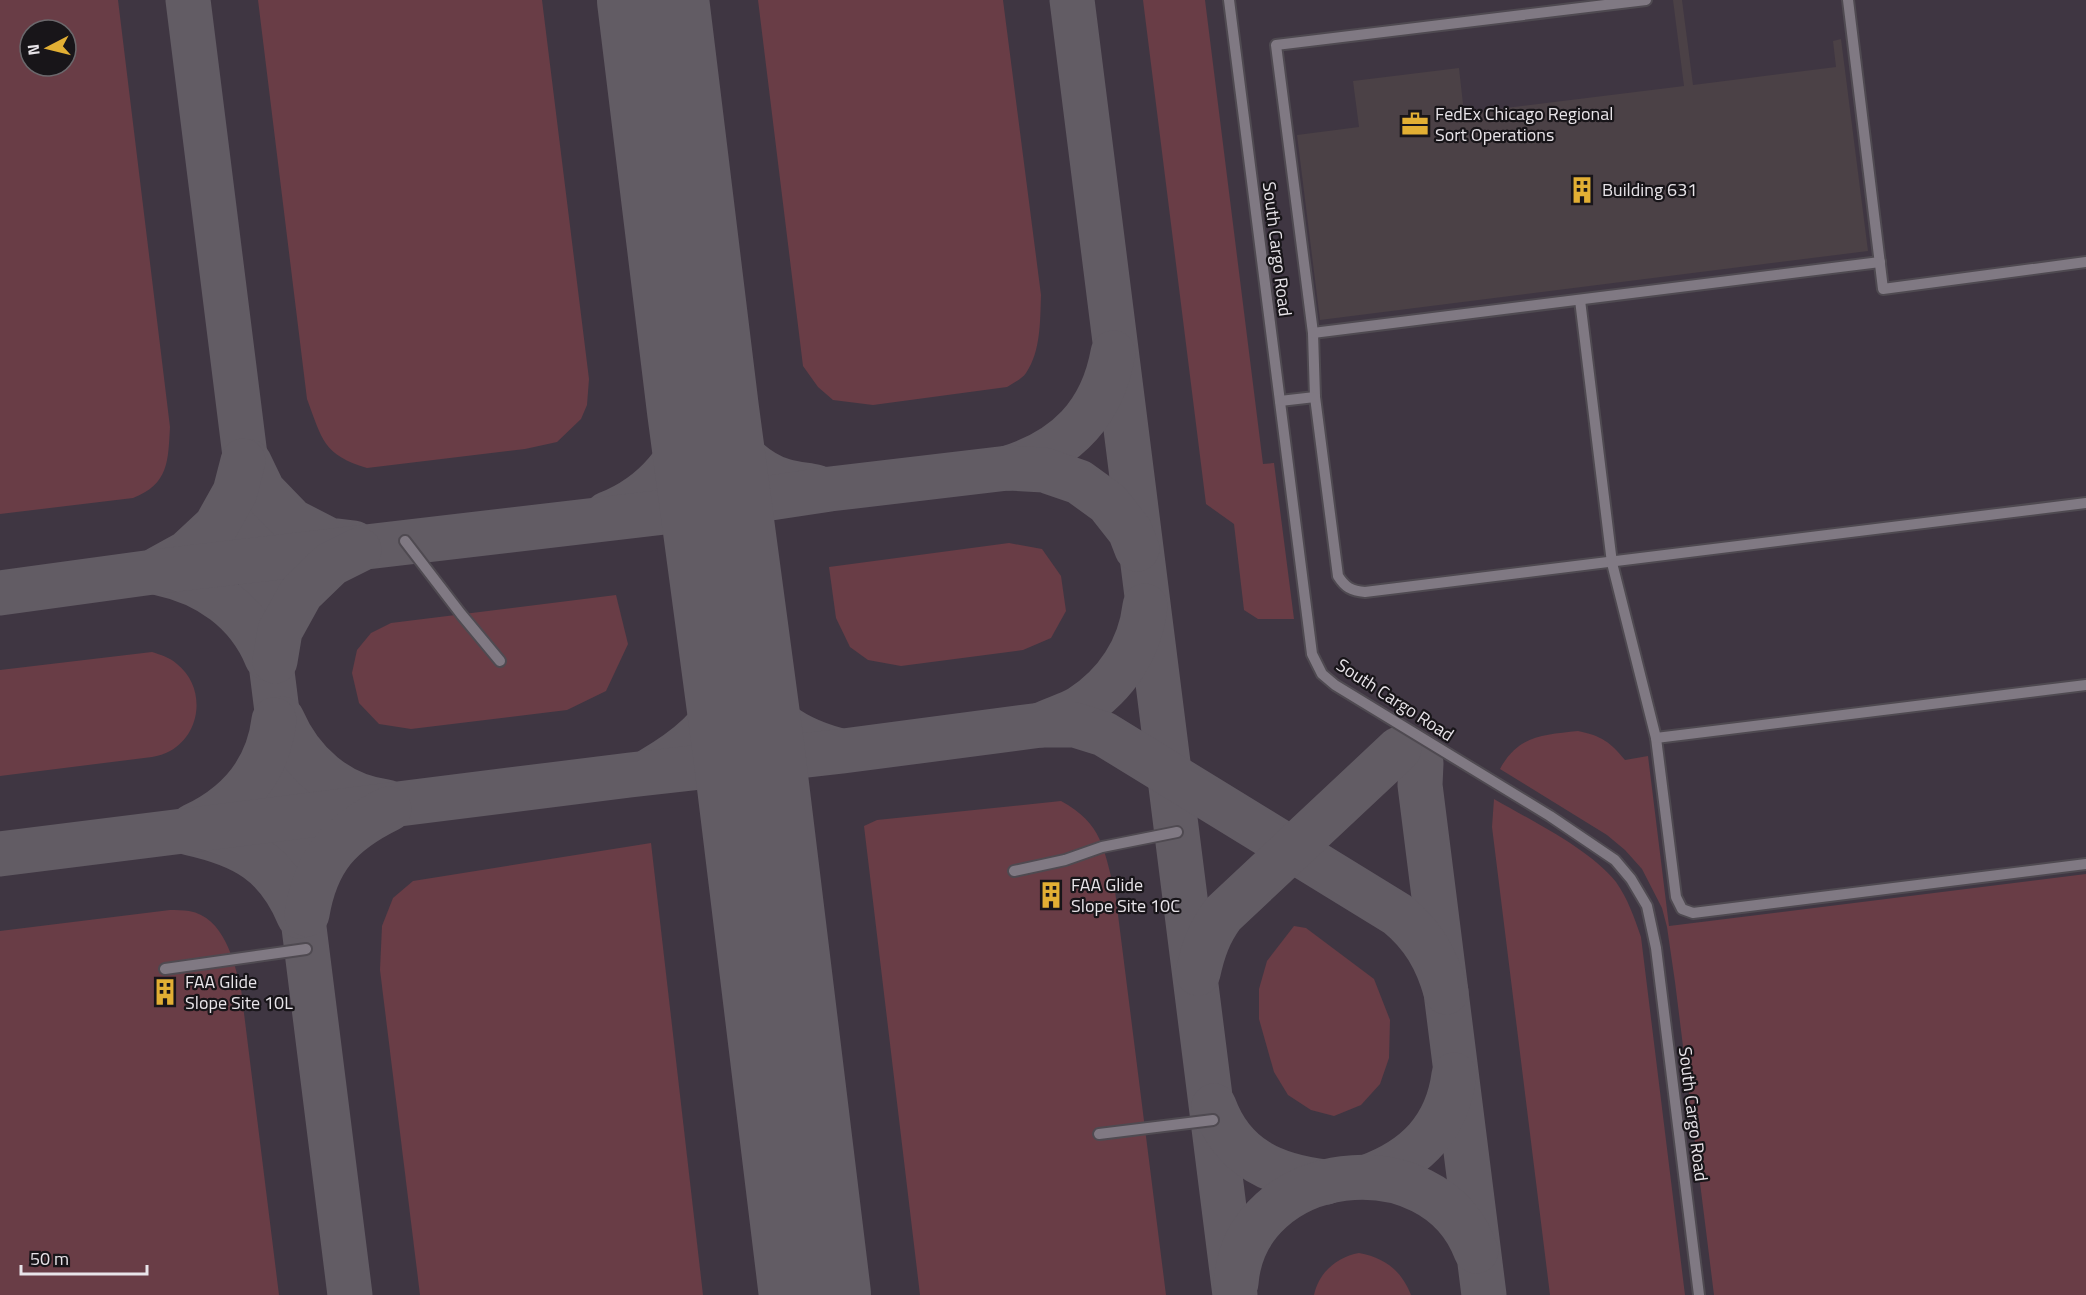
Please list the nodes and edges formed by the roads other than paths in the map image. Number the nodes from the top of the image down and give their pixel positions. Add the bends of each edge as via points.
1 (1229, 0) edge
2 (1646, 0) edge
3 (1848, 0) edge
4 (1880, 262) junction
5 (2086, 262) edge
6 (1580, 300) junction
7 (1313, 333) junction
8 (1316, 397) junction
9 (1280, 401) junction
10 (2086, 503) edge
11 (405, 541) dead end
12 (1612, 563) junction
13 (500, 661) dead end
14 (2086, 685) edge
15 (1656, 738) junction
16 (1177, 832) dead end
17 (2086, 864) edge
18 (1014, 871) dead end
19 (306, 949) dead end
20 (165, 969) dead end
21 (1213, 1120) dead end
22 (1099, 1134) dead end
23 (1699, 1295) edge

1 - 9 lane, South Cargo Road
2 - 7 lane via 1276,45
3 - 4 lane
4 - 5 lane via 1883,289
4 - 6 lane
6 - 7 lane
6 - 12 lane
7 - 8 lane
8 - 9 lane
8 - 12 lane via 1338,576 1354,591
9 - 23 lane, South Cargo Road via 1312,654 1322,674 1616,861 1647,906 1656,948
10 - 12 lane
11 - 13 lane
12 - 15 lane
14 - 15 lane
15 - 17 lane via 1676,897 1682,909 1693,913
16 - 18 lane
19 - 20 lane
21 - 22 lane

